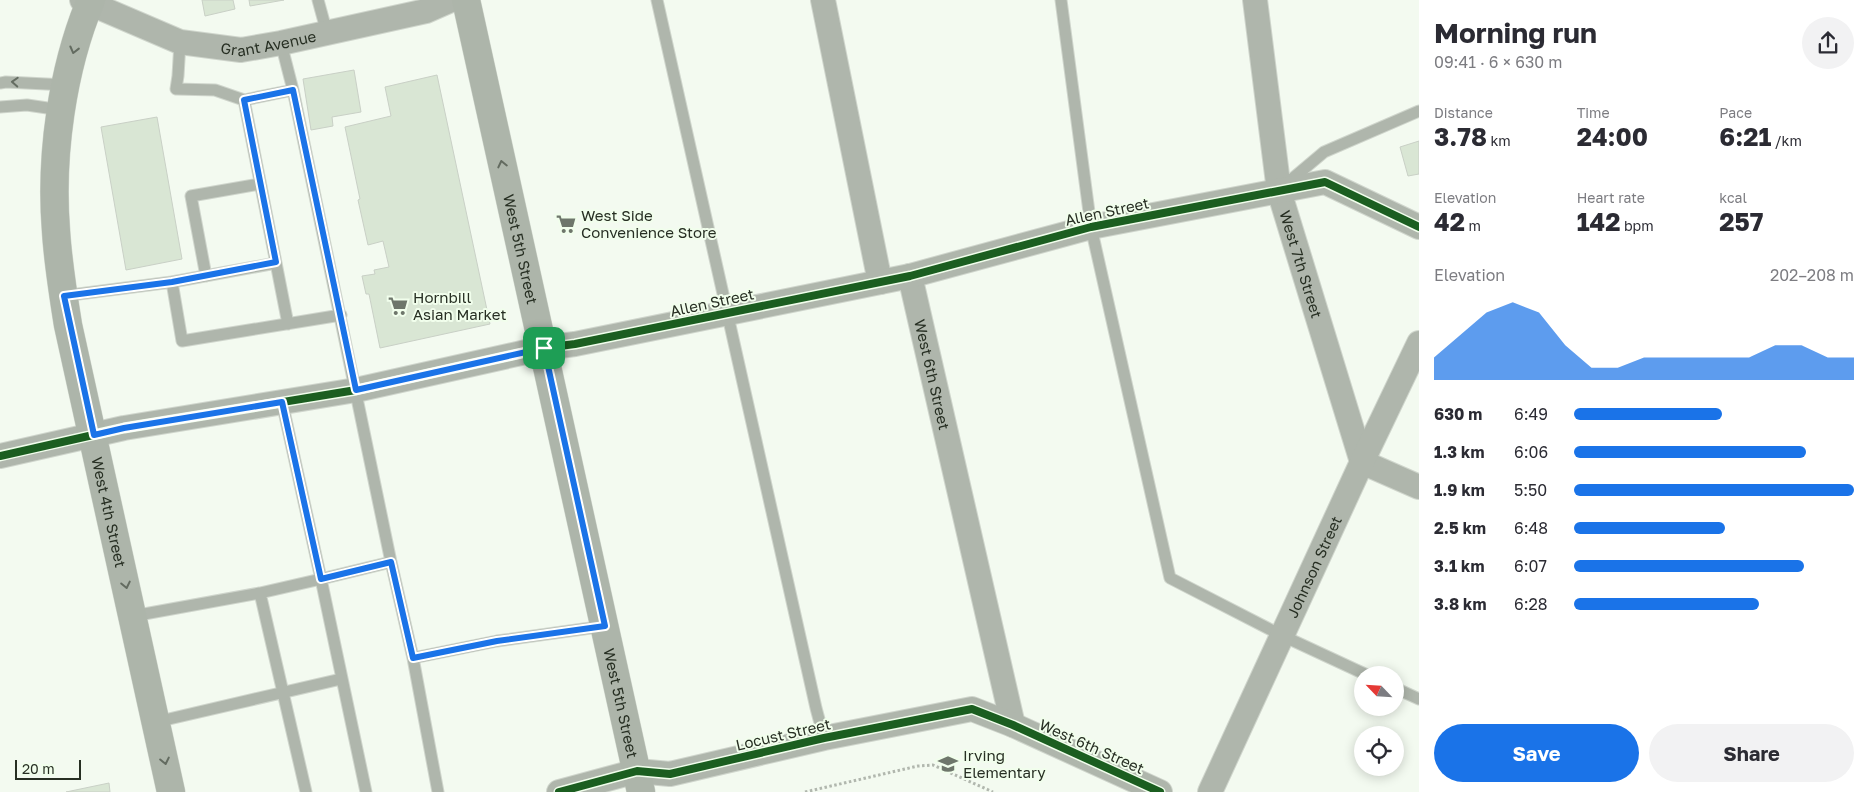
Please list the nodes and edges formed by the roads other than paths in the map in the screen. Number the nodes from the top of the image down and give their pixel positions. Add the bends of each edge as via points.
1 (318, 0) edge
2 (451, 0) edge
3 (466, 0) edge
4 (657, 0) edge
5 (823, 0) edge
6 (1061, 0) edge
7 (1255, 0) edge
8 (88, 1) edge
9 (327, 33) junction
10 (180, 42) junction
11 (281, 43) junction
12 (0, 83) edge
13 (293, 90) junction
14 (63, 97) junction
15 (244, 100) junction
16 (0, 107) edge
17 (1419, 112) edge
18 (260, 184) junction
19 (1279, 191) junction
20 (1091, 227) junction
21 (1419, 227) edge
22 (276, 262) junction
23 (206, 276) junction
24 (910, 276) junction
25 (172, 282) junction
26 (880, 282) junction
27 (64, 296) junction
28 (727, 313) junction
29 (340, 315) junction
30 (288, 324) junction
31 (1419, 343) edge
32 (544, 348) junction
33 (356, 390) junction
34 (282, 402) junction
35 (94, 435) junction
36 (0, 456) edge
37 (1362, 462) junction
38 (1419, 487) edge
39 (391, 562) junction
40 (321, 579) junction
41 (260, 594) junction
42 (133, 616) junction
43 (605, 626) junction
44 (1283, 636) junction
45 (413, 658) junction
46 (1354, 669) edge
47 (341, 679) junction
48 (283, 692) junction
49 (1404, 692) edge
50 (1419, 699) edge
51 (156, 722) junction
52 (1013, 725) junction
53 (824, 738) junction
54 (639, 782) edge
55 (171, 792) edge
56 (306, 792) edge
57 (366, 792) edge
58 (438, 792) edge
59 (558, 792) edge
60 (1160, 792) edge
61 (1210, 792) edge

1 - 9 lane
2 - 9 street, Grant Avenue via 426,11
32 -> 3 main road, West 5th Street
4 - 28 lane
5 - 26 street
6 - 20 lane
7 - 19 street, West 7th Street
8 - 10 street, Grant Avenue
8 -> 14 main road, West 4th Street
9 - 11 street, Grant Avenue
10 - 11 street, Grant Avenue via 241,50
10 - 15 lane via 176,89 215,90
11 - 13 lane
14 -> 12 lane
13 - 15 lane
13 - 29 lane
14 - 16 lane
14 - 27 main road, West 4th Street via 55,181 55,229
15 - 18 lane
17 - 19 lane via 1324,152
18 - 22 lane
18 - 23 lane via 191,196
19 - 20 street, Allen Street
19 - 21 street, Allen Street via 1325,182
19 - 37 street, West 7th Street
20 - 24 street, Allen Street
20 - 44 lane via 1170,578
22 - 23 lane
22 - 30 lane
23 - 25 lane
24 - 26 street, Allen Street
24 - 52 street, West 6th Street
25 - 27 lane
25 - 30 lane via 182,341
26 - 28 street, Allen Street
27 - 35 main road, West 4th Street
28 - 32 street, Allen Street
28 - 53 lane
29 - 30 lane
29 - 33 lane
31 - 37 street, Johnson Street
32 - 33 street, Allen Street
32 - 43 main road, West 5th Street
33 - 34 street, Allen Street
33 - 39 lane
34 - 35 street, Allen Street
34 - 40 lane
35 - 36 street, Allen Street
35 -> 42 main road, West 4th Street
37 - 38 street
37 - 44 street, Johnson Street
39 - 40 lane
39 - 45 lane
40 - 41 lane
40 - 47 lane
41 - 42 lane
41 - 48 lane
42 - 51 main road, West 4th Street
43 - 45 lane via 497,641
43 - 54 main road, West 5th Street
44 - 46 lane
44 - 61 street, Johnson Street
45 - 58 lane
47 - 48 lane
47 - 57 lane
48 - 51 lane
48 - 56 lane
49 - 50 lane
51 -> 55 main road, West 4th Street
52 - 53 street, Locust Street via 972,709
52 - 60 street, West 6th Street
53 - 54 street, Locust Street
54 - 59 street, Locust Street

